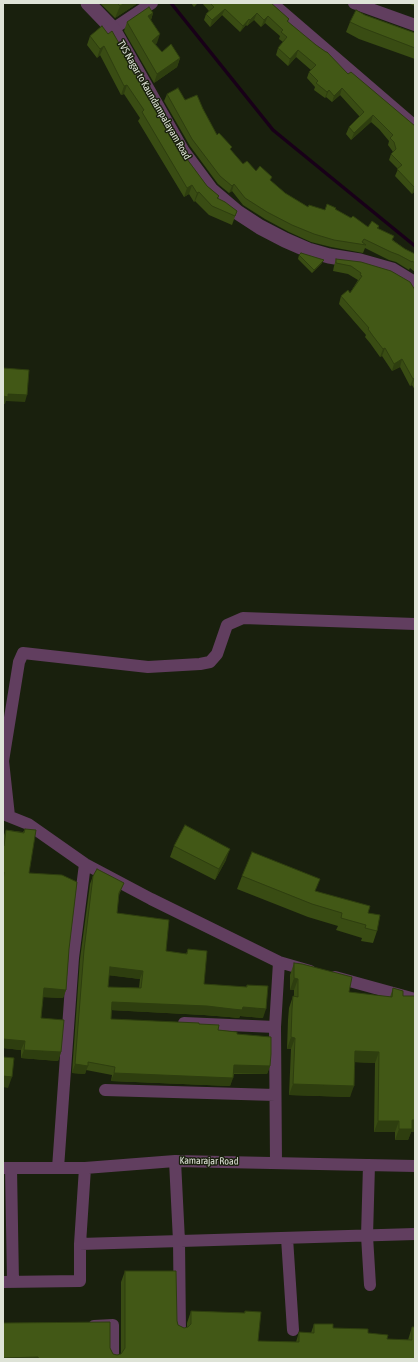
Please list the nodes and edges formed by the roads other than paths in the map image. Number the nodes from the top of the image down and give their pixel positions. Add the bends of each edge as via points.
1 (88, 3) edge
2 (272, 3) edge
3 (150, 4) edge
4 (362, 4) edge
5 (415, 25) edge
6 (113, 29) junction
7 (415, 126) edge
8 (415, 284) edge
9 (415, 624) edge
10 (6, 815) edge
11 (85, 864) junction
12 (279, 962) junction
13 (415, 999) edge
14 (176, 1022) edge
15 (275, 1027) junction
16 (105, 1090) dead end
17 (276, 1095) junction
18 (175, 1161) junction
19 (276, 1163) junction
20 (369, 1165) junction
21 (415, 1166) edge
22 (7, 1168) edge
23 (58, 1168) junction
24 (85, 1168) junction
25 (415, 1234) edge
26 (367, 1236) junction
27 (287, 1238) junction
28 (179, 1241) junction
29 (80, 1244) junction
30 (8, 1282) edge
31 (370, 1285) dead end
32 (82, 1326) edge
33 (293, 1330) dead end
34 (180, 1332) edge
35 (113, 1359) edge

1 - 6 street, TVS Nagar to Kaundampalayam Road
2 - 7 street
3 - 6 street
4 - 5 street
6 - 8 street, TVS Nagar to Kaundampalayam Road via 182,151 211,190 237,212 260,227 308,250 392,270
9 - 10 street via 243,618 227,625 216,654 210,662 200,664 148,667 23,653 19,662 3,761
10 - 11 street via 28,824
11 - 12 street
11 - 23 street via 73,958
12 - 13 street
12 - 15 street
14 - 15 street
15 - 17 street
16 - 17 street
17 - 19 street
18 - 19 street, Kamarajar Road
18 - 24 street, Kamarajar Road
18 - 28 street
19 - 20 street, Kamarajar Road
20 - 21 street, Kamarajar Road
20 - 26 street
22 - 23 street, Kamarajar Road
22 - 30 street
23 - 24 street, Kamarajar Road
24 - 29 street
25 - 26 street
26 - 27 street
26 - 31 street
27 - 28 street
27 - 33 street
28 - 29 street
28 - 34 street
29 - 30 street via 80,1281
32 - 35 street via 113,1325

